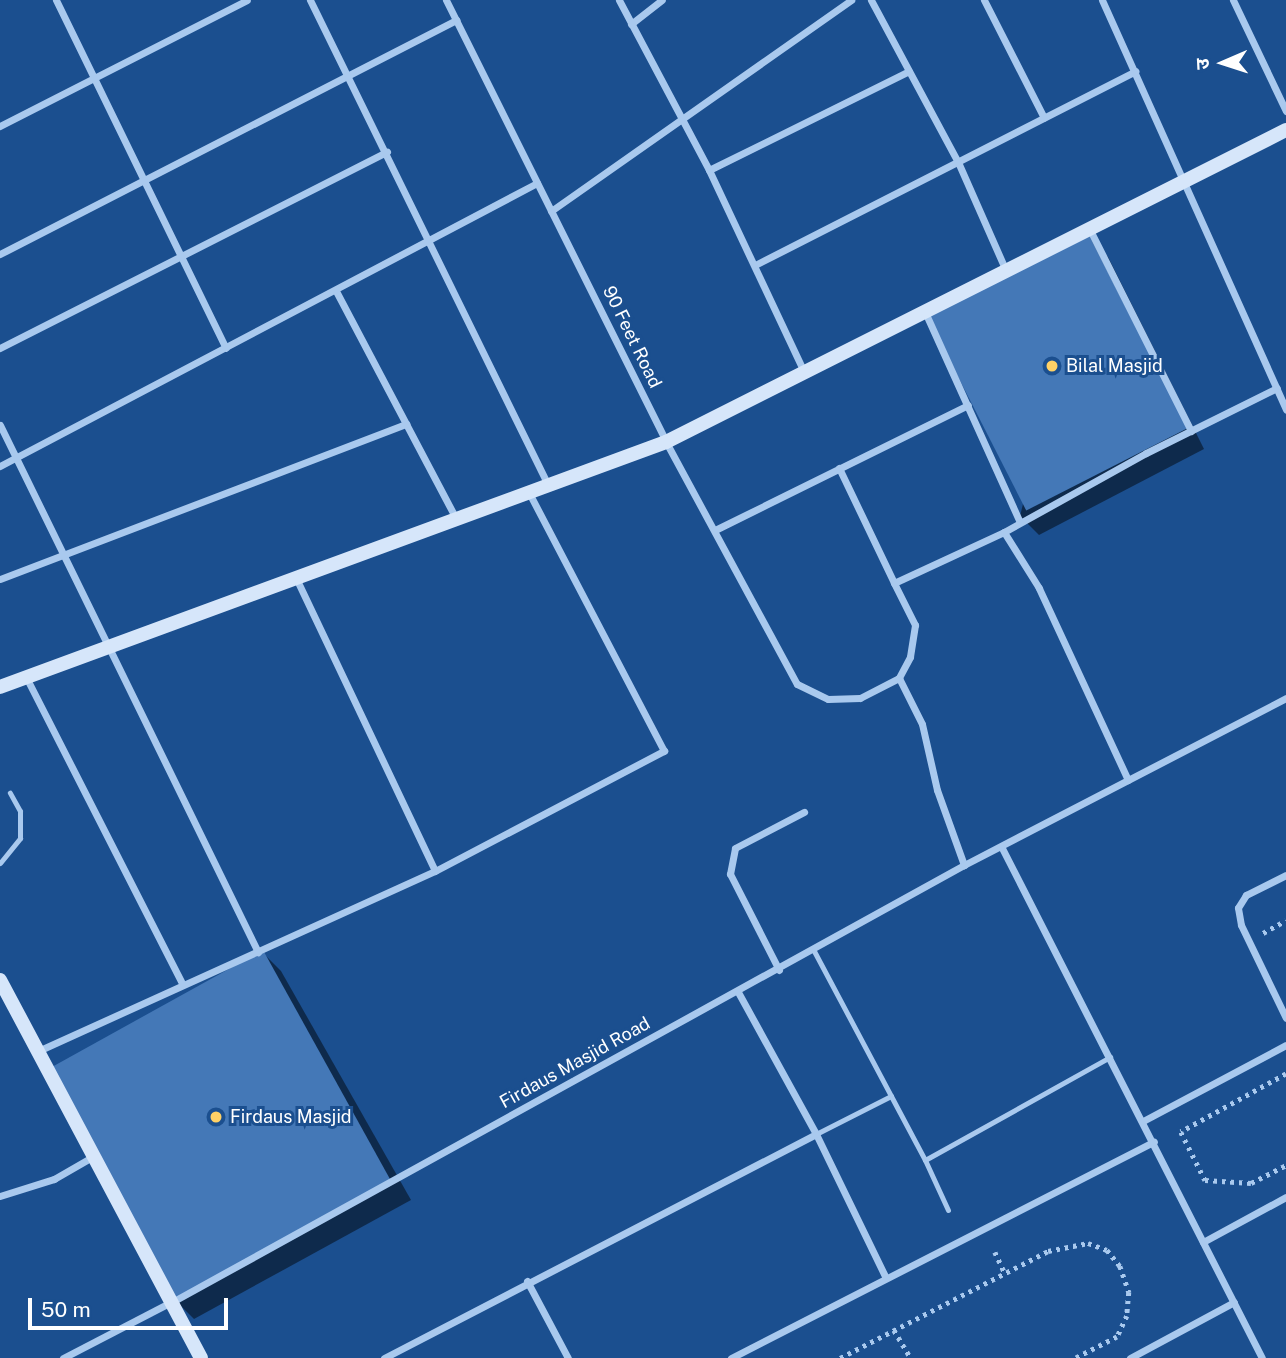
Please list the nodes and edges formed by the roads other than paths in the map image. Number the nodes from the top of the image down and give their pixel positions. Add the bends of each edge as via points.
1 (56, 0) edge
2 (247, 0) edge
3 (310, 0) edge
4 (446, 0) edge
5 (619, 0) edge
6 (662, 0) edge
7 (851, 0) edge
8 (871, 0) edge
9 (984, 0) edge
10 (1102, 0) edge
11 (1233, 0) edge
12 (456, 20) junction
13 (631, 24) junction
14 (909, 71) junction
15 (1135, 71) junction
16 (349, 75) junction
17 (94, 78) junction
18 (1286, 111) edge
19 (1044, 118) junction
20 (681, 120) junction
21 (0, 126) edge
22 (1286, 131) edge
23 (387, 152) junction
24 (958, 162) junction
25 (709, 170) junction
26 (145, 180) junction
27 (1187, 181) junction
28 (537, 183) junction
29 (551, 211) junction
30 (1090, 230) junction
31 (429, 240) junction
32 (0, 254) edge
33 (181, 256) junction
34 (755, 265) junction
35 (1006, 272) junction
36 (336, 291) junction
37 (925, 312) junction
38 (0, 348) edge
39 (226, 348) junction
40 (804, 373) junction
41 (1277, 388) junction
42 (968, 405) junction
43 (1286, 410) edge
44 (406, 424) junction
45 (0, 425) edge
46 (1191, 431) junction
47 (666, 442) junction
48 (16, 457) junction
49 (0, 466) edge
50 (838, 468) junction
51 (548, 485) junction
52 (529, 492) junction
53 (456, 519) junction
54 (1020, 523) junction
55 (715, 530) junction
56 (1004, 533) junction
57 (64, 555) junction
58 (296, 578) junction
59 (0, 579) edge
60 (894, 583) junction
61 (109, 648) junction
62 (26, 677) junction
63 (899, 678) junction
64 (0, 687) edge
65 (1286, 698) edge
66 (1128, 780) junction
67 (10, 793) dead end
68 (804, 812) dead end
69 (1002, 848) junction
70 (993, 852) junction
71 (0, 863) edge
72 (964, 865) junction
73 (435, 870) junction
74 (1286, 874) edge
75 (814, 951) junction
76 (258, 952) junction
77 (779, 970) junction
78 (0, 980) edge
79 (182, 983) junction
80 (738, 992) junction
81 (1286, 1018) edge
82 (1286, 1045) edge
83 (37, 1051) junction
84 (1110, 1057) junction
85 (891, 1096) junction
86 (1143, 1121) junction
87 (816, 1134) junction
88 (1154, 1142) junction
89 (94, 1156) junction
90 (925, 1160) junction
91 (0, 1196) edge
92 (1286, 1198) edge
93 (948, 1209) dead end
94 (1203, 1242) junction
95 (885, 1276) junction
96 (527, 1281) junction
97 (172, 1302) junction
98 (1234, 1302) junction
99 (389, 1357) edge
100 (63, 1358) edge
101 (201, 1358) edge
102 (569, 1358) edge
103 (732, 1358) edge
104 (1130, 1358) edge
105 (1262, 1358) edge

1 - 17 street
2 - 17 street
3 - 16 street
4 - 12 street, 90 Feet Road
5 - 13 street
6 - 13 street
7 - 20 street
8 - 14 street
9 - 19 street
10 - 15 street
11 - 18 street
12 - 16 street
12 - 28 street, 90 Feet Road
13 - 20 street
14 - 24 street
14 - 25 street
15 - 19 street
15 - 27 street
16 - 23 street
16 - 26 street
17 - 21 street
17 - 26 street
19 - 24 street
20 - 25 street
20 - 29 street
22 - 27 street
23 - 31 street
23 - 33 street
24 - 34 street
24 - 35 street
25 - 34 street
26 - 32 street
26 - 33 street
27 - 30 street
27 - 41 street
28 - 29 street, 90 Feet Road
28 - 31 street
29 - 47 street, 90 Feet Road
30 - 35 street
30 - 46 street
31 - 36 street
31 - 51 street
33 - 38 street
33 - 39 street
34 - 40 street
35 - 37 street
36 - 39 street
36 - 44 street
37 - 40 street
37 - 42 street
39 - 48 street
40 - 47 street
41 - 43 street
41 - 46 street
42 - 50 street
42 - 54 street
44 - 53 street
44 - 57 street
45 - 48 street
46 - 54 street
47 - 51 street
47 - 55 street, 90 Feet Road
48 - 49 street
48 - 57 street
50 - 55 street
50 - 60 street
51 - 52 street
52 - 53 street
52 - 73 street via 664,751
53 - 58 street
54 - 56 street
55 - 63 street, 90 Feet Road via 797,684 828,699 860,698
56 - 60 street
56 - 66 street via 1039,588
57 - 59 street
57 - 61 street
58 - 61 street
58 - 73 street
60 - 63 street via 915,625 910,657
61 - 62 street
61 - 76 street
62 - 64 street
62 - 79 street
63 - 72 street via 922,724 937,790
65 - 66 street
66 - 69 street
67 - 71 lane via 20,811 20,838
68 - 77 street via 735,848 730,874
69 - 70 street
69 - 84 street
70 - 72 street
70 - 97 street, Firdaus Masjid Road
72 - 75 street
73 - 76 street
74 - 81 street via 1246,895 1238,908 1241,925
75 - 77 street
75 - 85 lane
76 - 79 street
77 - 80 street
78 - 83 street
79 - 83 street
80 - 87 street
80 - 97 street
82 - 86 street
83 - 89 street
84 - 86 street
84 - 90 lane
85 - 87 lane
85 - 90 lane
86 - 88 street
87 - 95 street
87 - 96 street
88 - 94 street
88 - 95 street
89 - 91 street via 54,1179
89 - 97 street
90 - 93 lane
92 - 94 street
94 - 98 street
95 - 103 street
96 - 99 street
96 - 102 street
97 - 100 street
97 - 101 street
98 - 104 street
98 - 105 street

